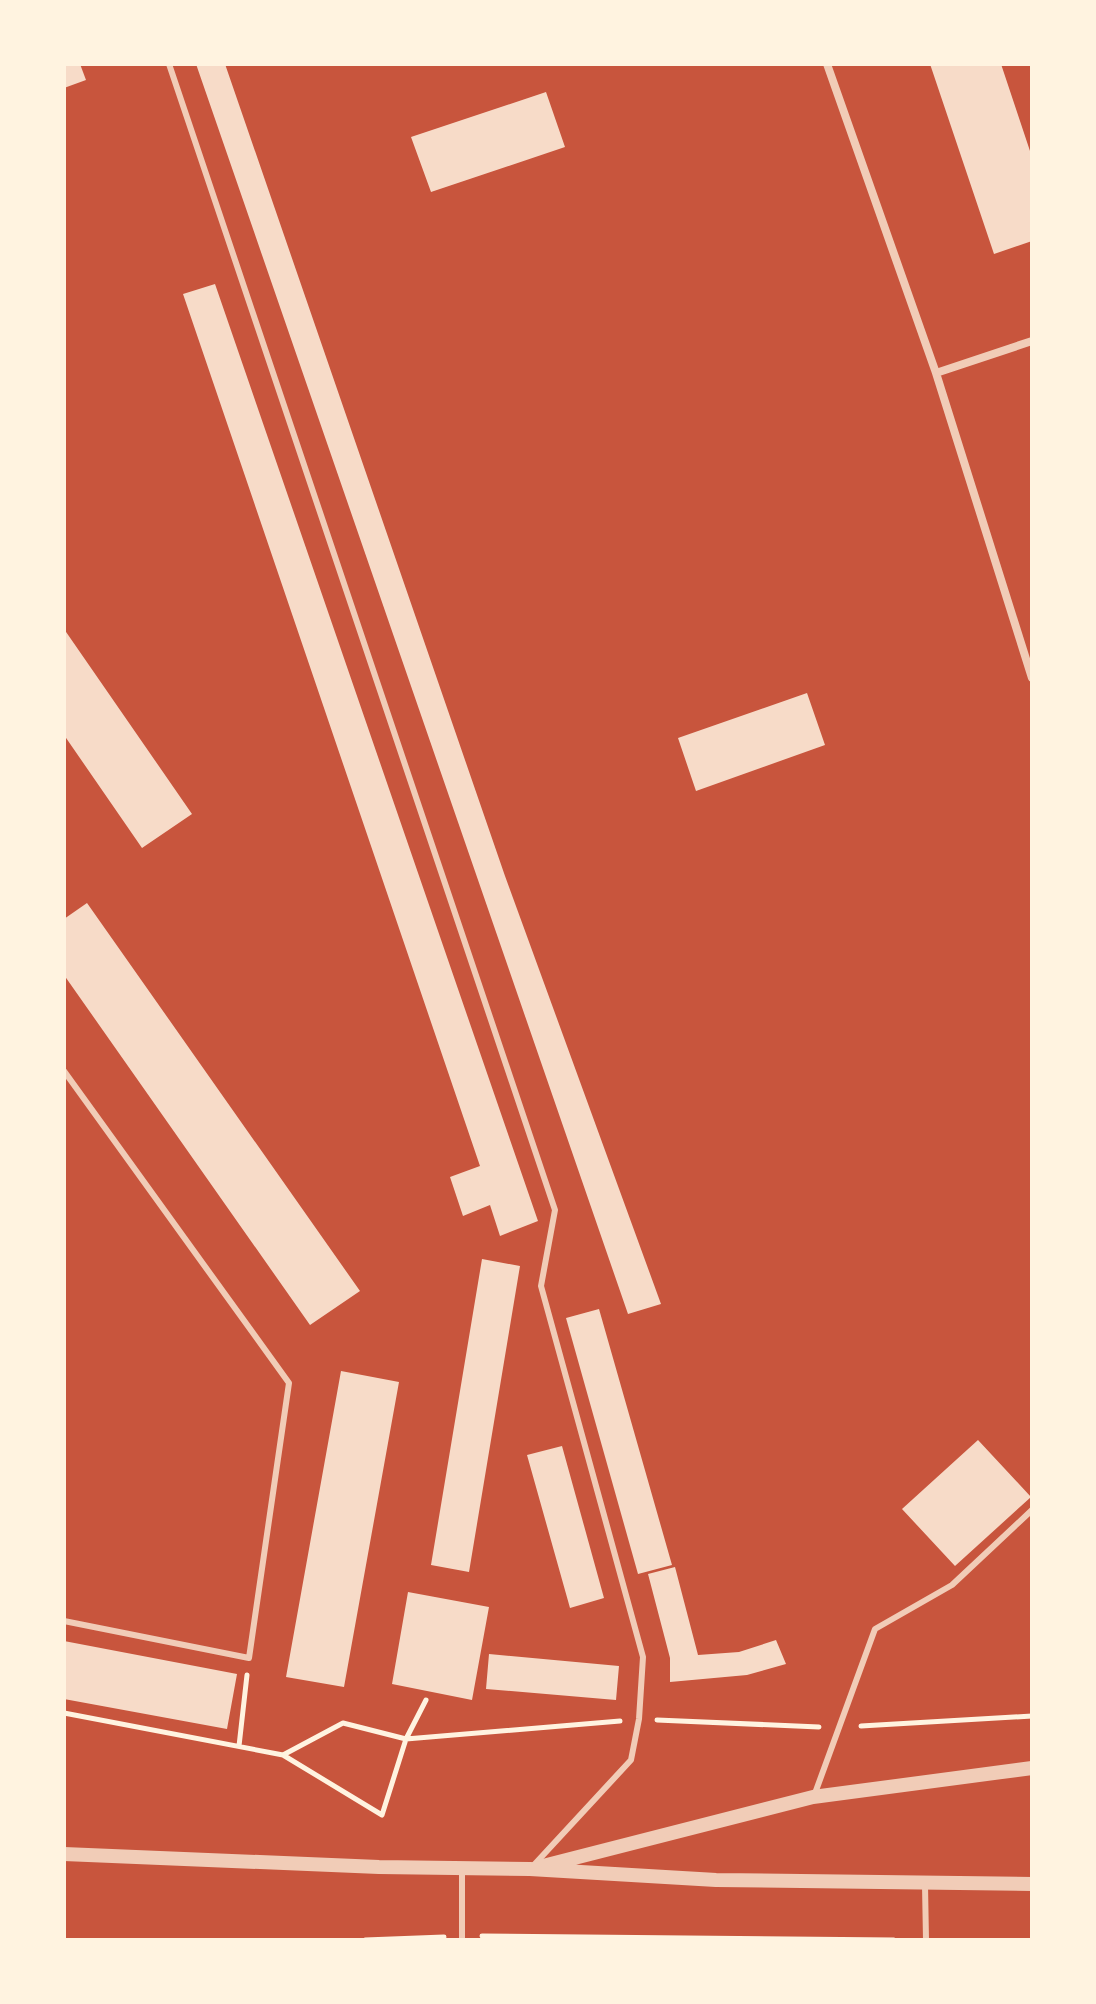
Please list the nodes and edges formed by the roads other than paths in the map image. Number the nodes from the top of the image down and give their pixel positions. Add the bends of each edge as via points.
1 (169, 64) edge
2 (827, 64) edge
3 (1032, 341) edge
4 (936, 373) junction
5 (1032, 678) edge
6 (64, 1071) edge
7 (1032, 1510) edge
8 (64, 1621) edge
9 (1032, 1768) edge
10 (813, 1797) junction
11 (64, 1854) edge
12 (462, 1869) junction
13 (530, 1869) junction
14 (1032, 1884) edge
15 (925, 1885) junction
16 (462, 1938) edge
17 (926, 1940) edge

1 - 13 lane via 555,1210 541,1286 643,1657 631,1760
2 - 4 street
3 - 4 street
4 - 5 street
6 - 8 lane via 289,1383 249,1658
7 - 10 lane via 952,1585 875,1629
9 - 10 street
10 - 13 street
11 - 12 street
12 - 13 street
12 - 16 lane
13 - 15 street
14 - 15 street
15 - 17 lane

